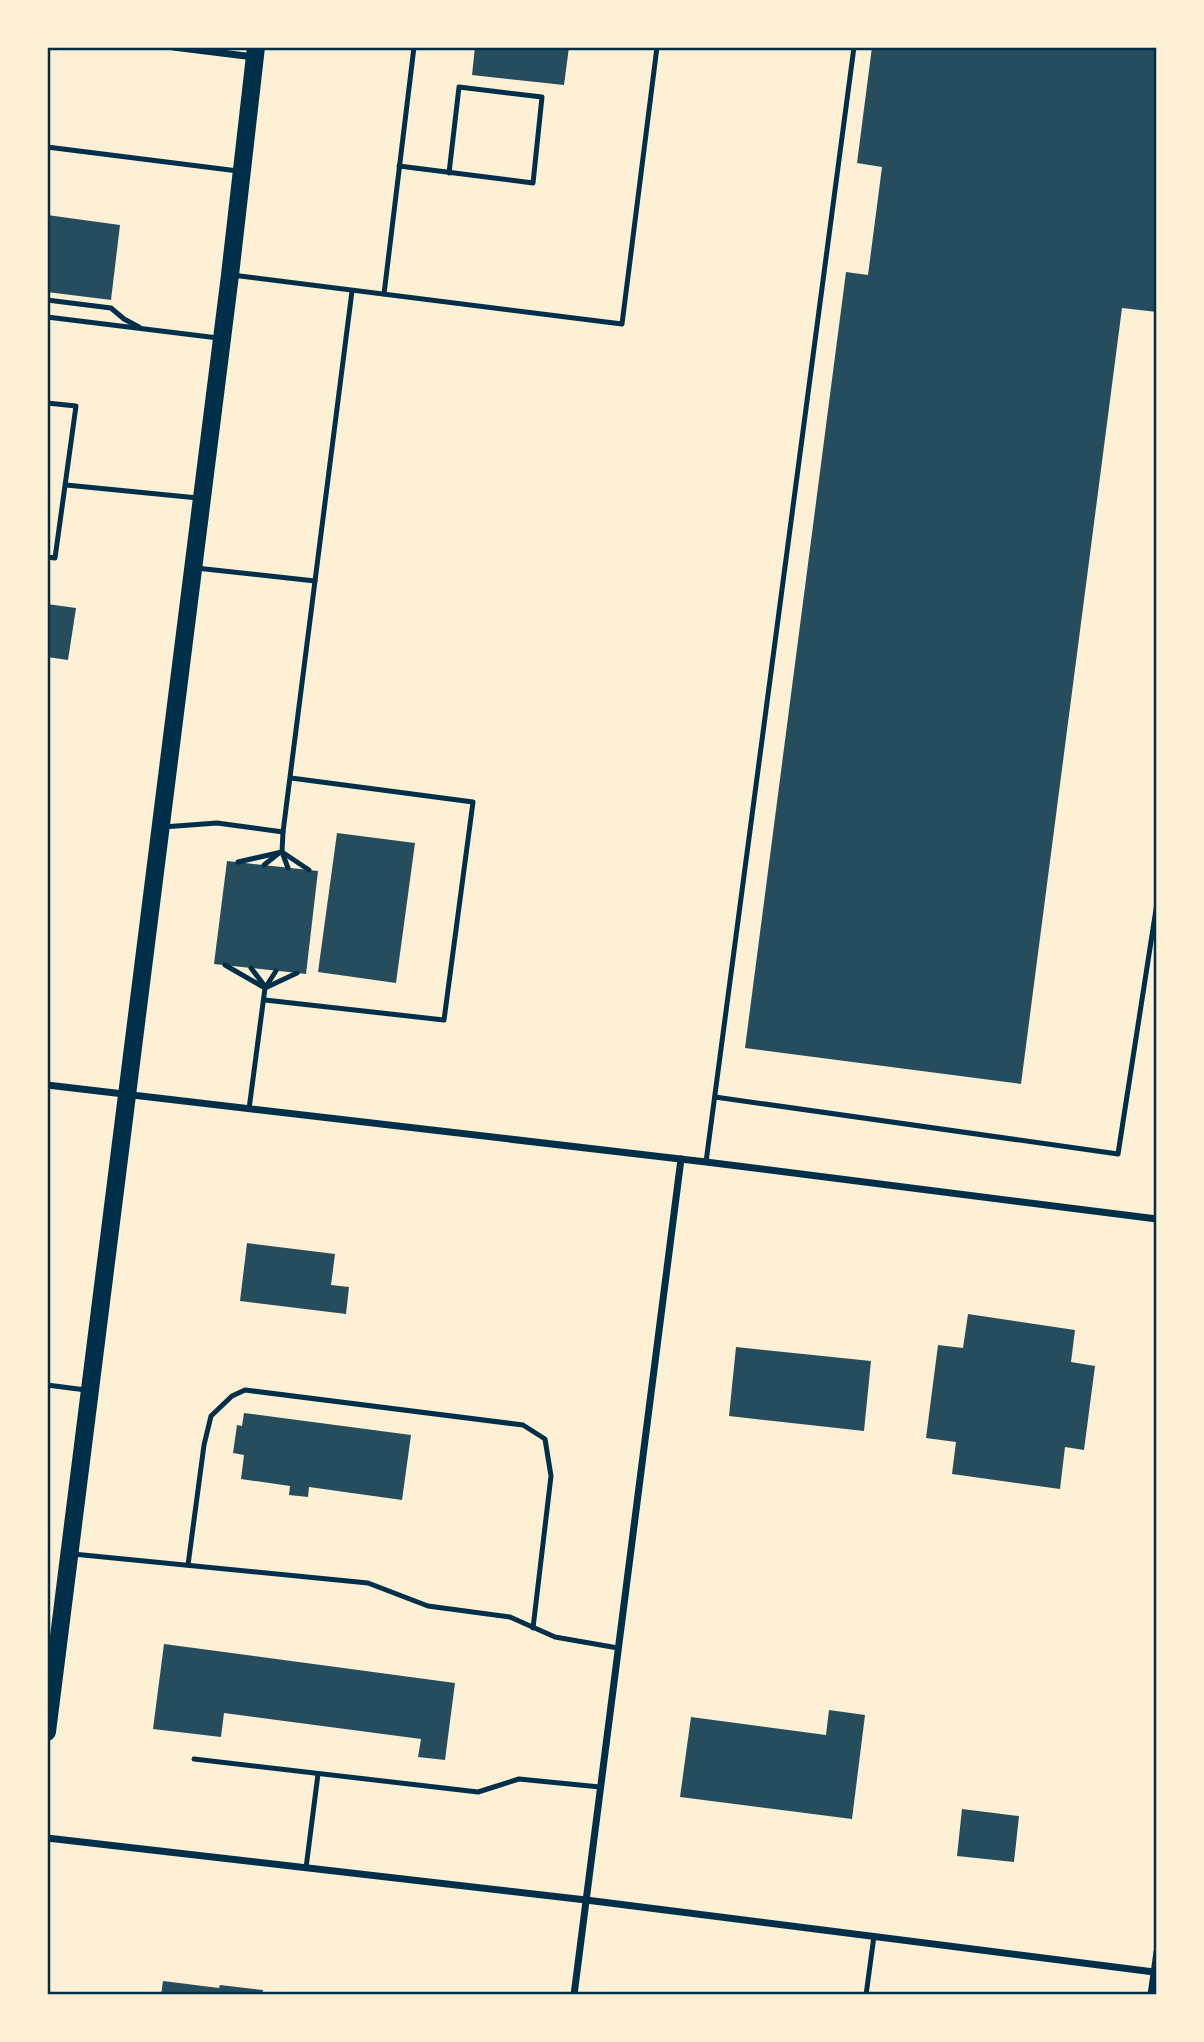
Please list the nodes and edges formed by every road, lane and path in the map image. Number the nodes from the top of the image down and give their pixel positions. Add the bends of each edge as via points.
1 (173, 47) edge
2 (414, 47) edge
3 (657, 47) edge
4 (854, 47) edge
5 (255, 52) edge
6 (47, 147) edge
7 (399, 166) junction
8 (241, 172) junction
9 (449, 173) junction
10 (230, 275) junction
11 (352, 291) junction
12 (384, 294) junction
13 (47, 300) edge
14 (47, 317) edge
15 (146, 330) junction
16 (221, 339) junction
17 (47, 403) edge
18 (65, 485) junction
19 (201, 499) junction
20 (47, 557) edge
21 (192, 568) junction
22 (316, 581) junction
23 (291, 778) junction
24 (160, 827) junction
25 (284, 832) junction
26 (282, 852) junction
27 (238, 862) dead end
28 (264, 865) dead end
29 (288, 868) dead end
30 (309, 870) dead end
31 (1157, 903) edge
32 (225, 965) dead end
33 (251, 968) dead end
34 (276, 971) dead end
35 (297, 973) dead end
36 (265, 988) junction
37 (265, 1000) junction
38 (47, 1085) edge
39 (128, 1094) junction
40 (715, 1097) junction
41 (249, 1110) junction
42 (681, 1159) junction
43 (706, 1162) junction
44 (1157, 1219) edge
45 (47, 1385) edge
46 (90, 1391) junction
47 (70, 1554) junction
48 (188, 1565) junction
49 (533, 1628) junction
50 (618, 1648) junction
51 (47, 1732) edge
52 (194, 1759) dead end
53 (318, 1774) junction
54 (600, 1787) junction
55 (47, 1838) edge
56 (306, 1868) junction
57 (586, 1900) junction
58 (874, 1936) junction
59 (1157, 1952) edge
60 (1154, 1972) junction
61 (574, 1995) edge
62 (866, 1995) edge
63 (1151, 1995) edge

1 - 5 street
2 - 7 lane
3 - 12 lane via 622,324
4 - 40 lane
5 - 8 main road
6 - 8 lane
7 - 9 lane
7 - 12 lane
8 - 10 main road
9 - 9 lane via 533,183 542,97 459,87
10 - 11 lane
10 - 16 main road
11 - 12 lane
11 - 22 lane
13 - 15 lane via 111,308
14 - 15 lane
15 - 16 lane
16 - 19 main road
17 - 18 lane via 76,406
18 - 19 lane
18 - 20 lane via 55,558
19 - 21 main road
21 - 22 lane
21 - 24 main road
22 - 23 lane
23 - 25 lane
23 - 37 lane via 473,802 444,1020
24 - 25 lane via 217,823
24 - 39 main road
25 - 26 lane
26 - 27 lane
26 - 28 lane
26 - 29 lane
26 - 30 lane
31 - 40 lane via 1118,1154
32 - 36 lane
33 - 36 lane
34 - 36 lane
35 - 36 lane
36 - 37 lane
37 - 41 lane
38 - 39 street
39 - 41 street
39 - 46 main road
40 - 43 lane
41 - 42 street
42 - 43 street
42 - 50 street
43 - 44 street
45 - 46 lane
46 - 47 main road
47 - 48 lane
47 - 51 main road
48 - 49 lane via 368,1583 428,1606 510,1617
48 - 49 lane via 211,1416 245,1390 523,1425 545,1440 551,1476
49 - 50 lane via 555,1637
50 - 54 street
52 - 53 lane
53 - 54 lane via 478,1793 519,1780
53 - 56 lane
54 - 57 street
55 - 56 street
56 - 57 street
57 - 58 street
57 - 61 street
58 - 60 street
58 - 62 lane
59 - 60 street
60 - 63 street

